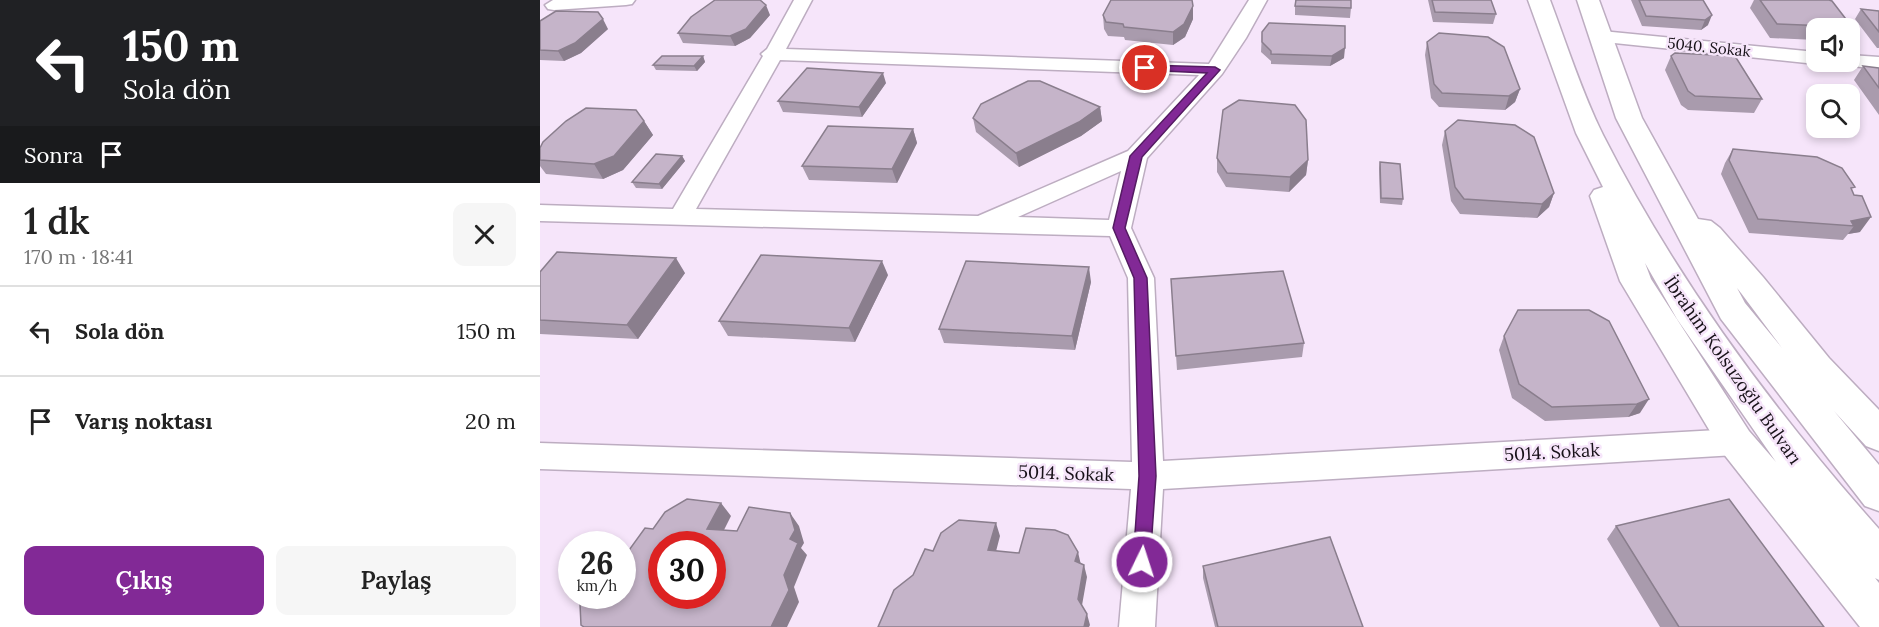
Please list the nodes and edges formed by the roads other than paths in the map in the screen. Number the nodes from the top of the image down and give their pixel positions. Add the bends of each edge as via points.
1 (626, 0) edge
2 (803, 0) edge
3 (1258, 0) edge
4 (1539, 0) edge
5 (1588, 0) edge
6 (552, 6) edge
7 (1602, 36) junction
8 (771, 54) junction
9 (1806, 57) edge
10 (1860, 62) edge
11 (1879, 63) edge
12 (1215, 70) junction
13 (1588, 133) junction
14 (1136, 156) junction
15 (1676, 210) junction
16 (540, 213) edge
17 (679, 218) junction
18 (976, 226) junction
19 (1119, 228) junction
20 (1879, 435) edge
21 (1736, 442) junction
22 (540, 456) edge
23 (1148, 476) junction
24 (1879, 494) edge
25 (1879, 560) edge
26 (1879, 616) edge
27 (1137, 627) edge

1 - 6 street
2 - 8 street
3 - 12 street
4 - 13 main road, İbrahim Kolsuzoğlu Bulvarı
5 - 7 main road, İbrahim Kolsuzoğlu Bulvarı
7 - 9 street, 5040. Sokak
7 - 15 main road, İbrahim Kolsuzoğlu Bulvarı via 1629,118
8 - 12 street
8 - 17 street via 746,105
10 - 11 street
12 - 14 street
13 - 21 main road via 1605,204 1636,281
13 - 25 main road, İbrahim Kolsuzoğlu Bulvarı via 1689,311 1809,478
14 - 18 street
14 - 19 street
15 - 20 main road via 1709,235 1817,369
15 - 24 main road, İbrahim Kolsuzoğlu Bulvarı via 1733,311
16 - 17 street
17 - 18 street
18 - 19 street
19 - 23 street via 1141,278
21 - 23 street, 5014. Sokak
21 - 26 main road
22 - 23 street, 5014. Sokak
23 - 27 street

